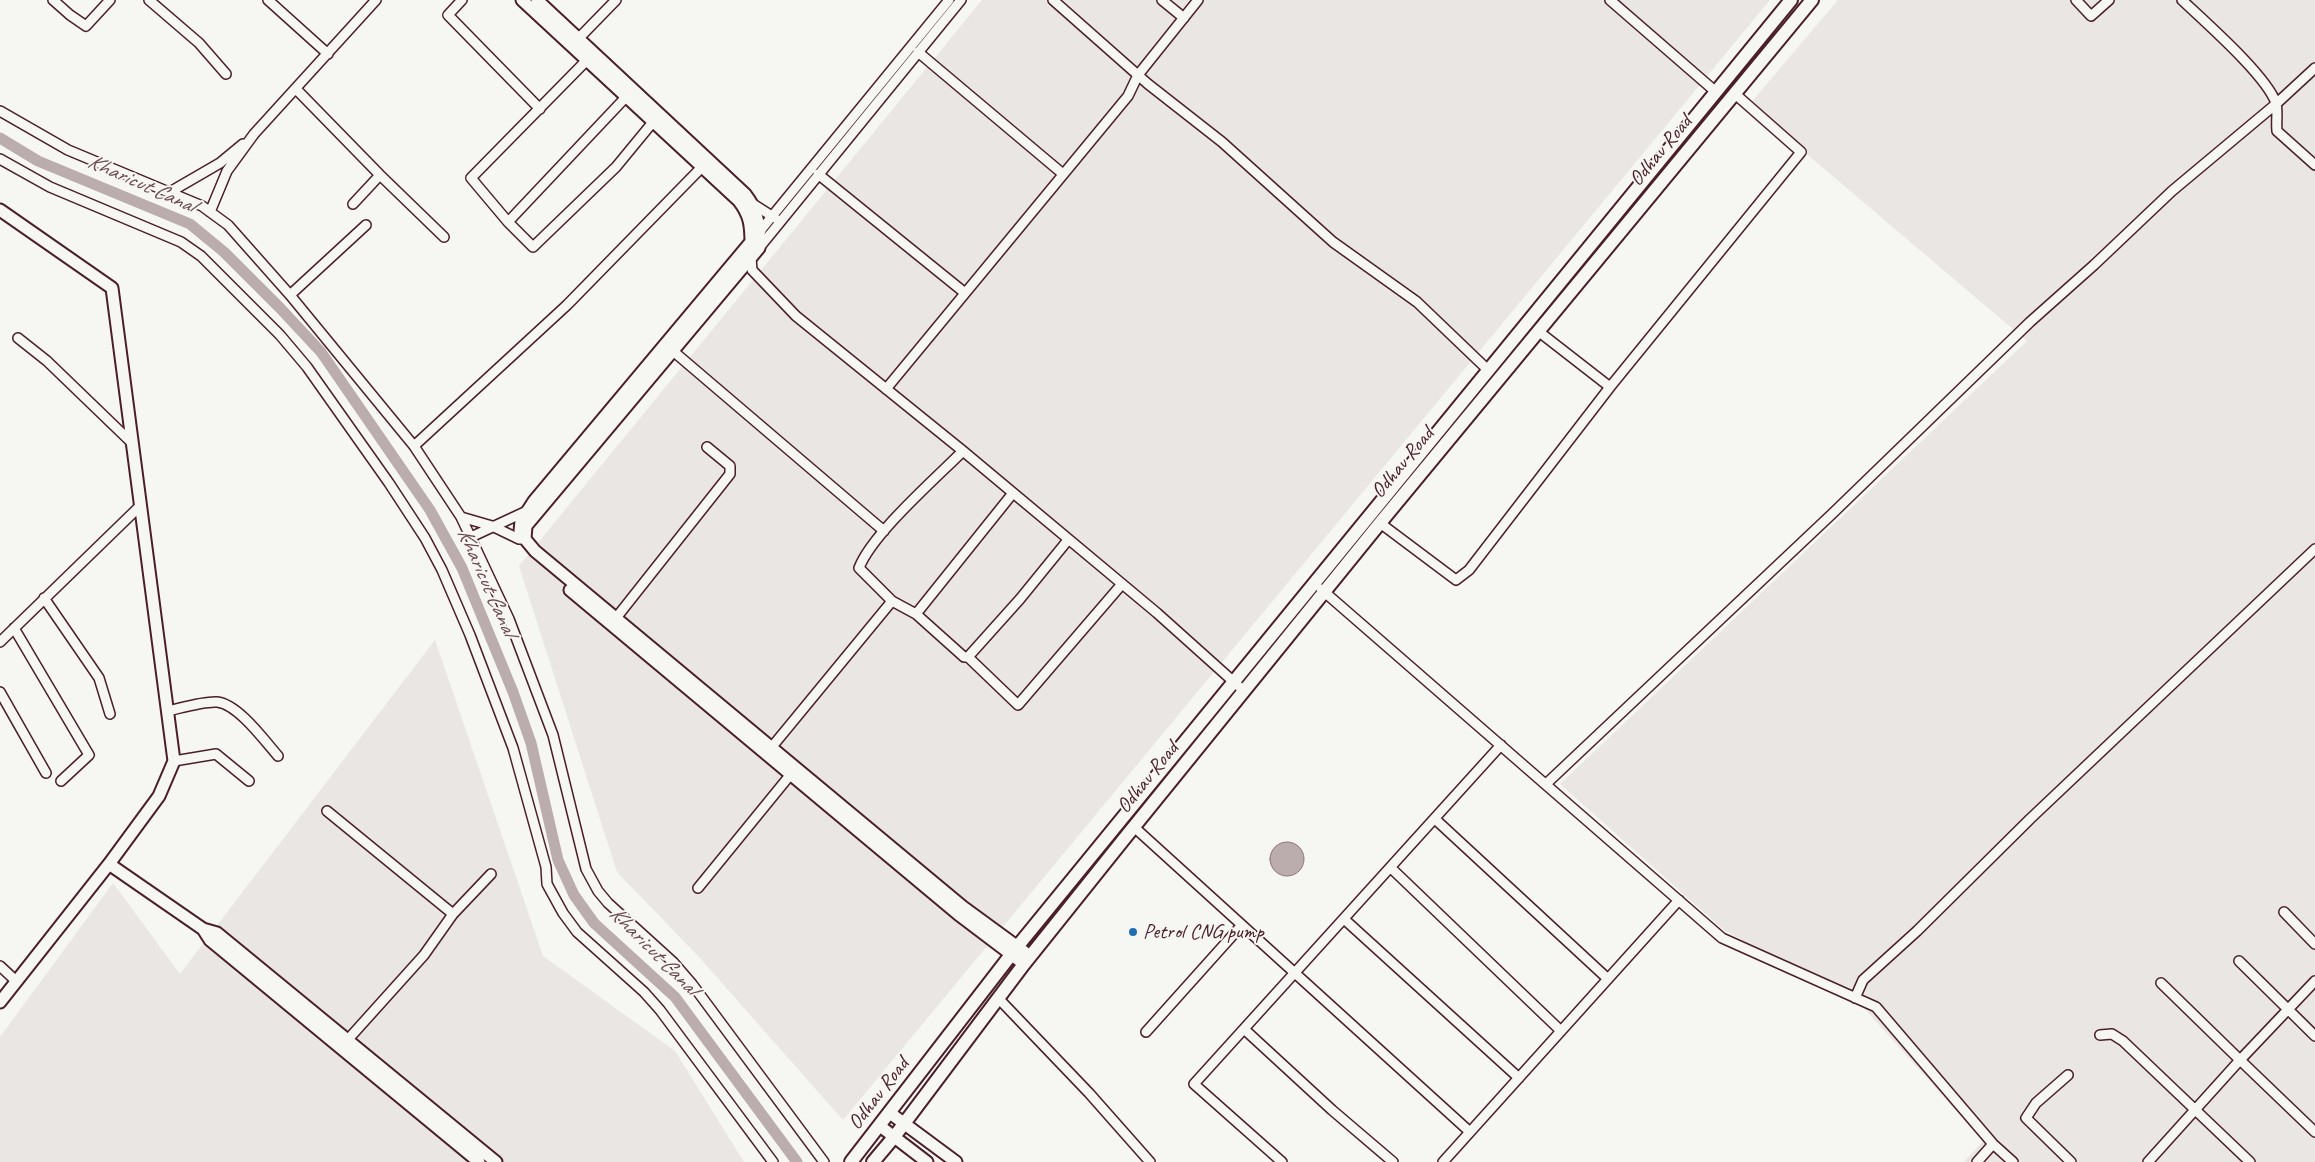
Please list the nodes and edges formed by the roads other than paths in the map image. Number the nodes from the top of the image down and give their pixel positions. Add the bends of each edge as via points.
1 (53, 0) edge
2 (110, 0) edge
3 (149, 0) edge
4 (268, 0) edge
5 (376, 0) edge
6 (462, 0) edge
7 (522, 0) edge
8 (537, 0) edge
9 (616, 0) edge
10 (948, 0) edge
11 (962, 0) edge
12 (1053, 0) edge
13 (1162, 0) edge
14 (1198, 0) edge
15 (1610, 0) edge
16 (1791, 0) edge
17 (1812, 0) edge
18 (2076, 0) edge
19 (2109, 0) edge
20 (2182, 0) edge
21 (955, 8) junction
22 (1184, 18) junction
23 (578, 39) junction
24 (918, 52) junction
25 (328, 54) junction
26 (587, 60) junction
27 (2315, 68) edge
28 (226, 74) dead end
29 (1138, 75) junction
30 (296, 89) junction
31 (1716, 92) junction
32 (1734, 93) junction
33 (626, 97) junction
34 (2276, 104) junction
35 (540, 108) junction
36 (0, 111) edge
37 (653, 122) junction
38 (254, 134) junction
39 (0, 159) edge
40 (2315, 164) edge
41 (702, 167) junction
42 (818, 174) junction
43 (1063, 174) junction
44 (380, 175) junction
45 (170, 192) junction
46 (354, 204) dead end
47 (750, 208) junction
48 (0, 210) edge
49 (210, 212) junction
50 (772, 216) junction
51 (779, 221) junction
52 (508, 222) junction
53 (366, 225) dead end
54 (760, 231) junction
55 (444, 237) dead end
56 (755, 245) junction
57 (751, 258) junction
58 (765, 284) junction
59 (965, 293) junction
60 (290, 295) junction
61 (1538, 331) junction
62 (18, 338) dead end
63 (673, 351) junction
64 (1488, 370) junction
65 (1610, 387) junction
66 (886, 388) junction
67 (131, 442) junction
68 (414, 446) junction
69 (707, 447) dead end
70 (963, 451) junction
71 (1013, 493) junction
72 (140, 507) junction
73 (532, 512) junction
74 (461, 517) junction
75 (1380, 523) junction
76 (492, 526) junction
77 (884, 531) junction
78 (471, 536) junction
79 (522, 539) junction
80 (1068, 540) junction
81 (2315, 549) edge
82 (1313, 583) junction
83 (1122, 584) junction
84 (1325, 592) junction
85 (44, 598) junction
86 (892, 601) junction
87 (916, 614) junction
88 (616, 618) junction
89 (14, 628) junction
90 (0, 642) edge
91 (968, 658) junction
92 (1234, 682) junction
93 (1244, 691) junction
94 (0, 692) edge
95 (167, 711) junction
96 (110, 714) dead end
97 (1501, 745) junction
98 (771, 748) junction
99 (278, 756) dead end
100 (174, 761) junction
101 (46, 773) dead end
102 (791, 774) junction
103 (61, 781) dead end
104 (249, 782) dead end
105 (1546, 784) junction
106 (327, 811) dead end
107 (1435, 819) junction
108 (1134, 827) junction
109 (109, 864) junction
110 (1391, 868) junction
111 (492, 874) dead end
112 (698, 888) dead end
113 (1679, 900) junction
114 (2284, 912) dead end
115 (453, 914) junction
116 (1344, 920) junction
117 (1241, 926) junction
118 (2315, 944) edge
119 (1015, 951) junction
120 (1027, 960) junction
121 (2238, 961) dead end
122 (0, 966) edge
123 (1294, 974) junction
124 (1608, 978) junction
125 (16, 981) junction
126 (2315, 981) edge
127 (2161, 984) dead end
128 (1855, 998) junction
129 (999, 999) junction
130 (0, 1002) edge
131 (2288, 1009) junction
132 (1244, 1029) junction
133 (1561, 1031) junction
134 (1146, 1032) dead end
135 (2100, 1035) dead end
136 (2315, 1036) edge
137 (344, 1043) junction
138 (2240, 1060) junction
139 (2068, 1075) dead end
140 (1519, 1078) junction
141 (2195, 1110) junction
142 (890, 1113) junction
143 (905, 1122) junction
144 (880, 1126) junction
145 (1470, 1132) junction
146 (2315, 1132) edge
147 (894, 1137) junction
148 (1993, 1144) junction
149 (479, 1162) edge
150 (496, 1162) edge
151 (773, 1162) edge
152 (824, 1162) edge
153 (851, 1162) edge
154 (873, 1162) edge
155 (927, 1162) edge
156 (956, 1162) edge
157 (1150, 1162) edge
158 (1282, 1162) edge
159 (1393, 1162) edge
160 (1443, 1162) edge
161 (1977, 1162) edge
162 (2013, 1162) edge
163 (2071, 1162) edge
164 (2148, 1162) edge
165 (2250, 1162) edge

1 - 2 street via 86,26
3 - 28 street via 199,43
4 - 25 street
5 - 25 street
6 - 35 street via 448,15
7 - 26 street
8 - 23 street
9 - 23 street
10 - 21 street
10 - 50 street
11 - 21 street
12 - 29 street
13 - 22 street
14 - 22 street
15 - 31 street
16 - 31 main road, Odhav Road
17 - 32 main road, Odhav Road
18 - 19 street via 2091,16
20 - 34 street via 2267,87
21 - 24 street
22 - 29 street
23 - 47 street
24 - 42 street
24 - 43 street
25 - 30 street
26 - 33 street
26 - 35 street
27 - 34 street
29 - 43 street via 1128,96
29 - 64 street via 1222,142 1333,242 1416,302
30 - 38 street
30 - 44 street
31 - 64 main road, Odhav Road
32 - 61 main road, Odhav Road
32 - 65 street via 1801,152
33 - 37 street
33 - 52 street
34 - 40 street via 2277,130
34 - 105 street via 2172,191 2030,322
35 - 52 street via 471,178
36 - 45 street via 68,150
37 - 41 street
37 - 52 street via 616,167 533,247
38 - 45 street via 220,163
38 - 49 street via 227,171
39 - 151 street via 50,187 181,242 208,263 280,335 307,367 389,483 442,570 514,748 546,867 547,884 563,913 577,932 660,1010
41 - 47 street
41 - 68 street via 567,306
42 - 51 street
42 - 59 street
43 - 59 street
44 - 46 street
44 - 55 street
45 - 49 street
47 - 50 street
47 - 54 street
47 - 56 street
48 - 67 street via 112,288
49 - 60 street via 228,225
50 - 51 street
50 - 54 street
51 - 56 street
53 - 60 street
54 - 56 street
56 - 57 street
56 - 58 street via 756,264
56 - 73 street
57 - 58 street via 752,270
57 - 63 street
58 - 66 street via 796,316
59 - 66 street
60 - 68 street
61 - 65 street
61 - 75 main road, Odhav Road
62 - 67 street via 47,361
63 - 73 street
63 - 77 street
64 - 82 main road, Odhav Road
65 - 75 street via 1459,579 1456,580
66 - 70 street
67 - 72 street
68 - 74 street
69 - 88 street via 730,466 730,474
70 - 71 street
70 - 77 street
71 - 80 street
71 - 87 street
72 - 85 street
72 - 95 street
73 - 76 street
73 - 79 street
74 - 76 street
74 - 78 street
75 - 84 main road, Odhav Road
76 - 78 street
76 - 79 street
77 - 86 street via 864,556 859,568
78 - 152 street via 509,619 553,735 586,869 598,891 692,984
79 - 88 street
79 - 102 street via 532,556 611,626
80 - 83 street
80 - 91 street
81 - 128 street via 1863,980
82 - 84 street
82 - 92 main road, Odhav Road
83 - 91 street via 1018,705
83 - 92 street
84 - 93 main road, Odhav Road
84 - 97 street
85 - 89 street
85 - 96 street via 99,678
86 - 87 street
86 - 98 street
87 - 91 street
88 - 98 street
89 - 90 street
89 - 103 street via 89,755
92 - 93 street
92 - 119 main road, Odhav Road
93 - 108 main road, Odhav Road
94 - 101 street
95 - 99 street via 216,702 228,705
95 - 100 street
97 - 105 street
97 - 107 street
98 - 119 street
100 - 104 street via 216,754
100 - 109 street via 159,796
102 - 112 street
102 - 119 street via 958,914
105 - 113 street
106 - 115 street
107 - 110 street
107 - 124 street
108 - 117 street
108 - 120 main road, Odhav Road
109 - 125 street
109 - 137 street via 203,929 210,940
110 - 116 street
110 - 133 street
111 - 115 street
113 - 124 street
113 - 128 street via 1722,938
114 - 118 street
115 - 137 street via 424,955
116 - 123 street
116 - 140 street
117 - 123 street
117 - 134 street
119 - 120 street
119 - 142 main road, Odhav Road
120 - 129 main road, Odhav Road
121 - 131 street
122 - 125 street
123 - 132 street
123 - 145 street
124 - 133 street
125 - 130 street
126 - 131 street
127 - 138 street
128 - 148 street via 1876,1007
129 - 143 main road, Odhav Road
129 - 157 street
131 - 136 street
131 - 138 street
132 - 158 street via 1194,1084
132 - 159 street
133 - 140 street
135 - 141 street via 2112,1034 2122,1040
137 - 149 street
137 - 150 street
138 - 141 street
138 - 146 street
139 - 163 street via 2036,1103 2026,1118
140 - 145 street
141 - 164 street
141 - 165 street
142 - 143 street
142 - 144 main road, Odhav Road
143 - 147 main road, Odhav Road
143 - 156 street
144 - 147 street
144 - 153 main road, Odhav Road
145 - 160 street
147 - 154 main road, Odhav Road
147 - 155 street
148 - 161 street
148 - 162 street

